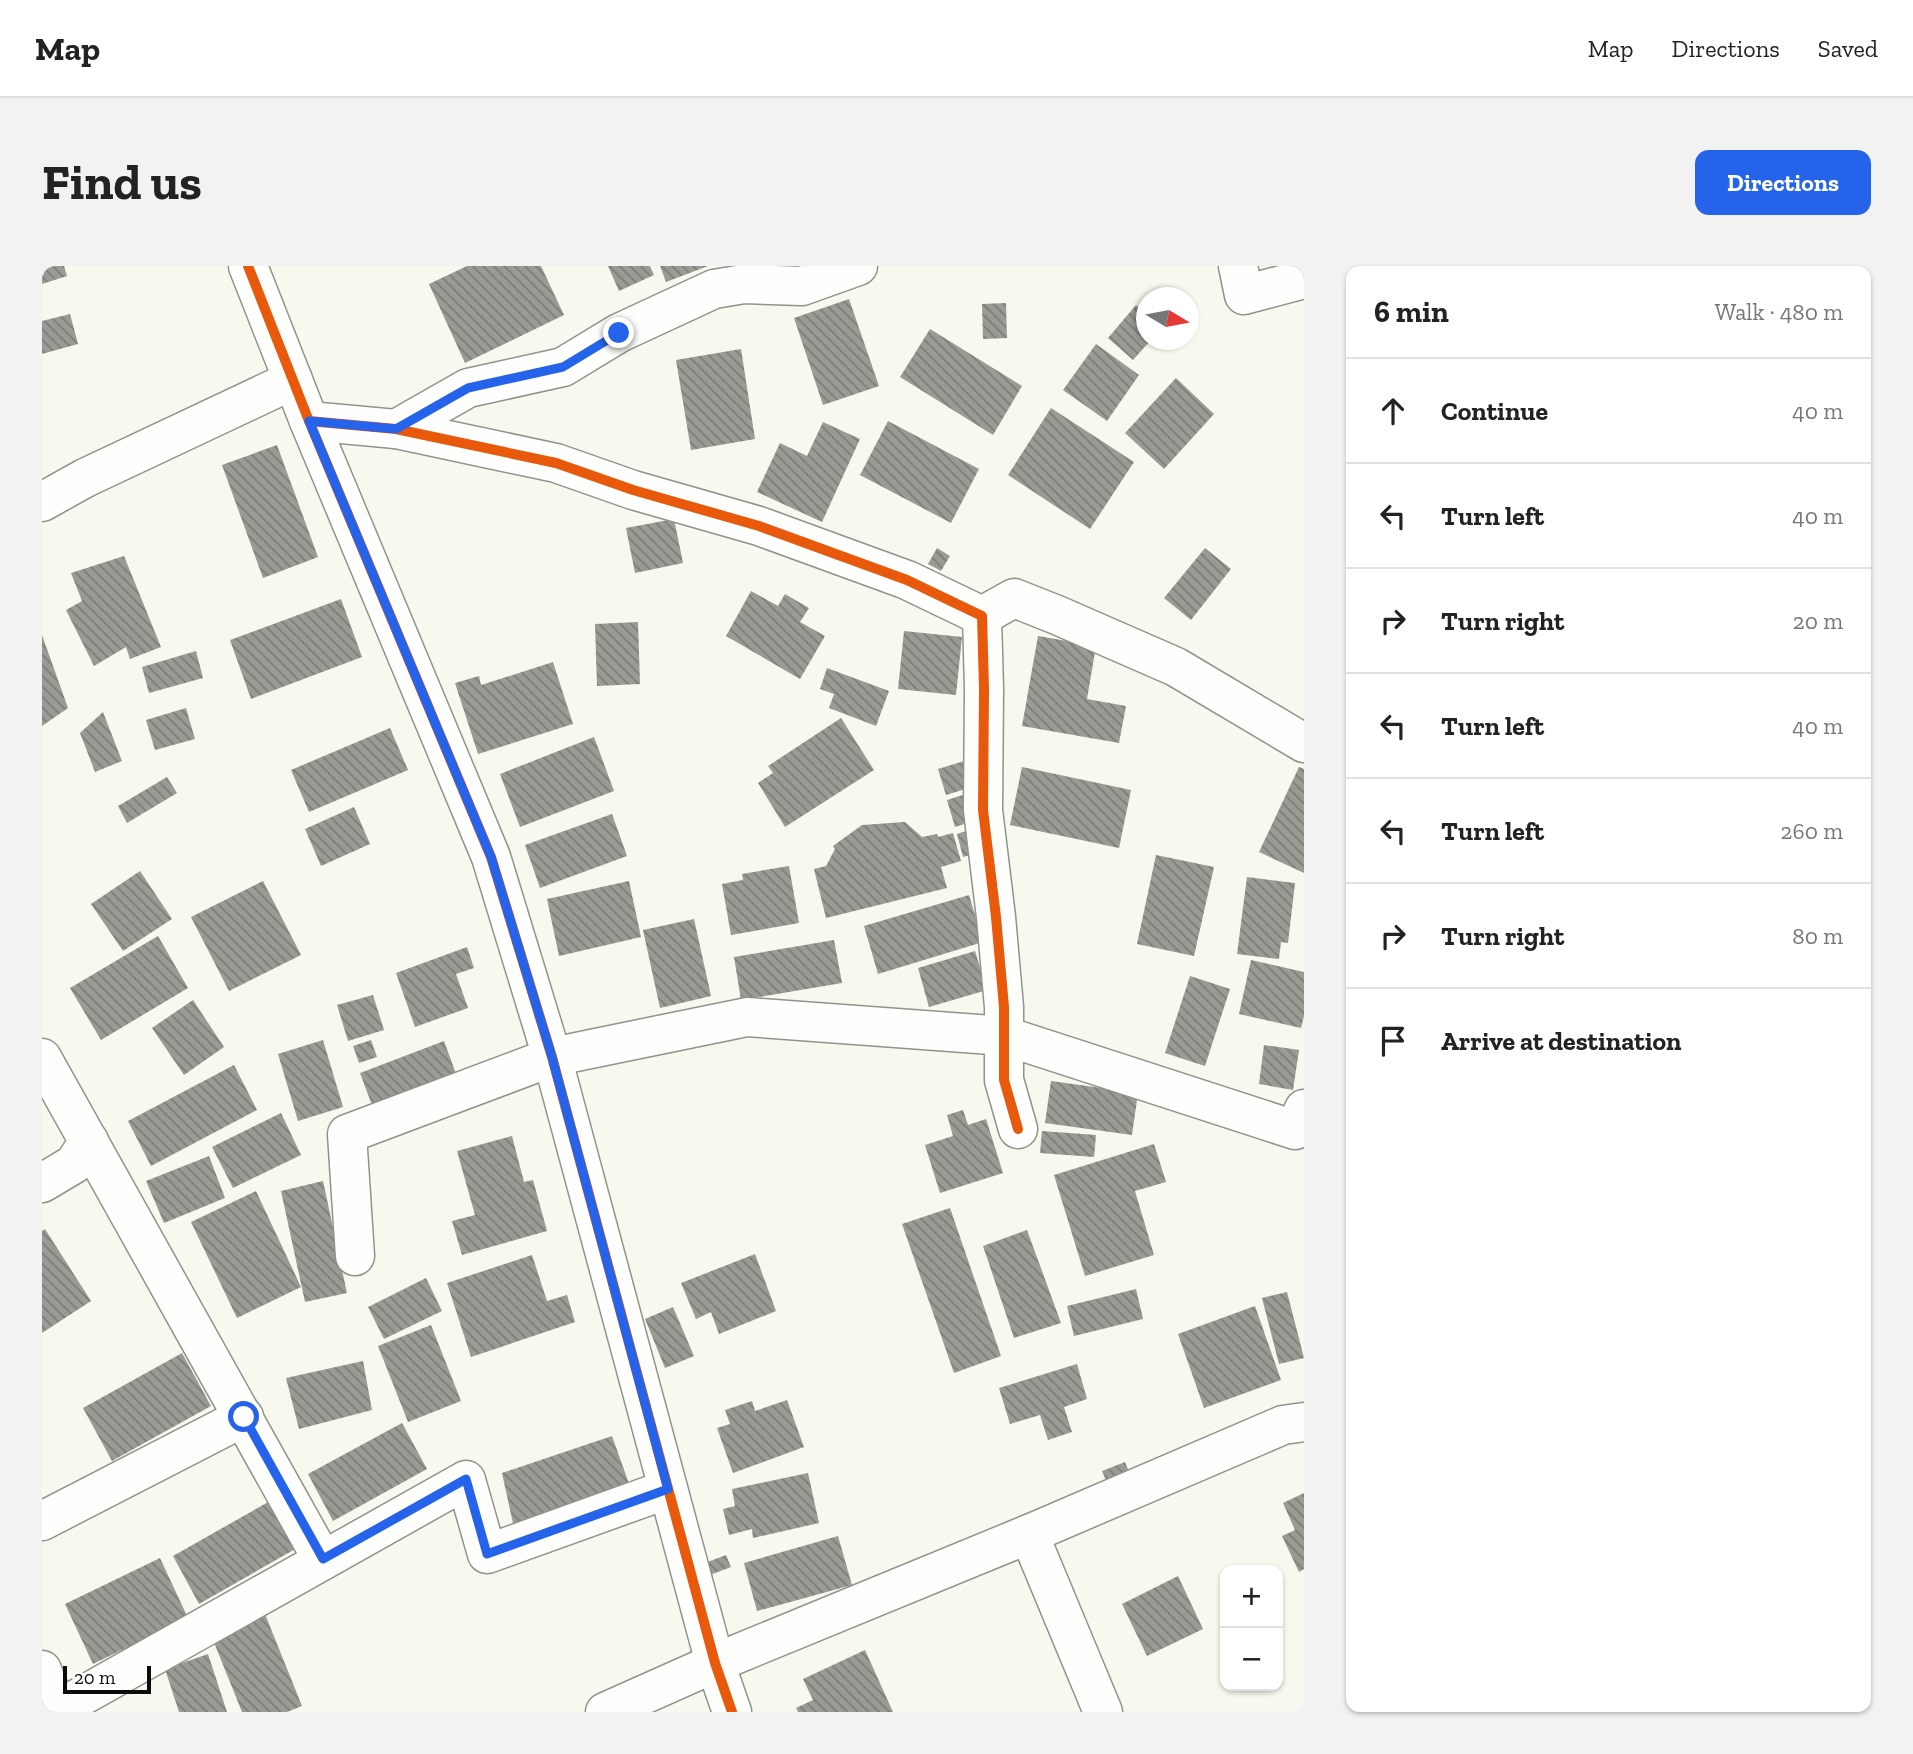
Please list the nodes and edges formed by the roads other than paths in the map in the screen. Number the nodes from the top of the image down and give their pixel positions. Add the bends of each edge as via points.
1 (248, 266) edge
2 (858, 266) edge
3 (1238, 266) edge
4 (1304, 279) edge
5 (293, 380) junction
6 (309, 421) junction
7 (396, 429) junction
8 (42, 502) edge
9 (982, 616) junction
10 (1304, 743) edge
11 (1005, 1036) junction
12 (552, 1057) junction
13 (42, 1058) edge
14 (1304, 1110) edge
15 (1018, 1129) dead end
16 (89, 1141) junction
17 (42, 1183) edge
18 (355, 1255) dead end
19 (244, 1417) junction
20 (1304, 1422) edge
21 (668, 1489) junction
22 (42, 1521) edge
23 (1029, 1534) junction
24 (323, 1559) junction
25 (715, 1664) junction
26 (42, 1670) edge
27 (605, 1712) edge
28 (732, 1712) edge
29 (1103, 1712) edge

1 - 5 street
2 - 7 street via 802,286 744,284 714,289 619,333 563,367 468,388
3 - 4 street via 1244,295
5 - 6 street
5 - 8 street
6 - 7 street
6 - 12 street via 491,857
7 - 9 street via 556,463 633,491 759,527 907,580
9 - 10 street via 1014,598 1177,667
9 - 11 street via 983,810
11 - 12 street via 747,1017
11 - 14 street via 1295,1130
11 - 15 street via 1004,1080
12 - 18 street via 347,1134
12 - 21 street
13 - 16 street
16 - 17 street via 74,1164
16 - 19 street
19 - 22 street
19 - 24 street
20 - 23 street via 1283,1425
21 - 24 street via 487,1554 466,1479
21 - 25 street
23 - 25 street
23 - 29 street
24 - 26 street via 57,1710
25 - 27 street
25 - 28 street

